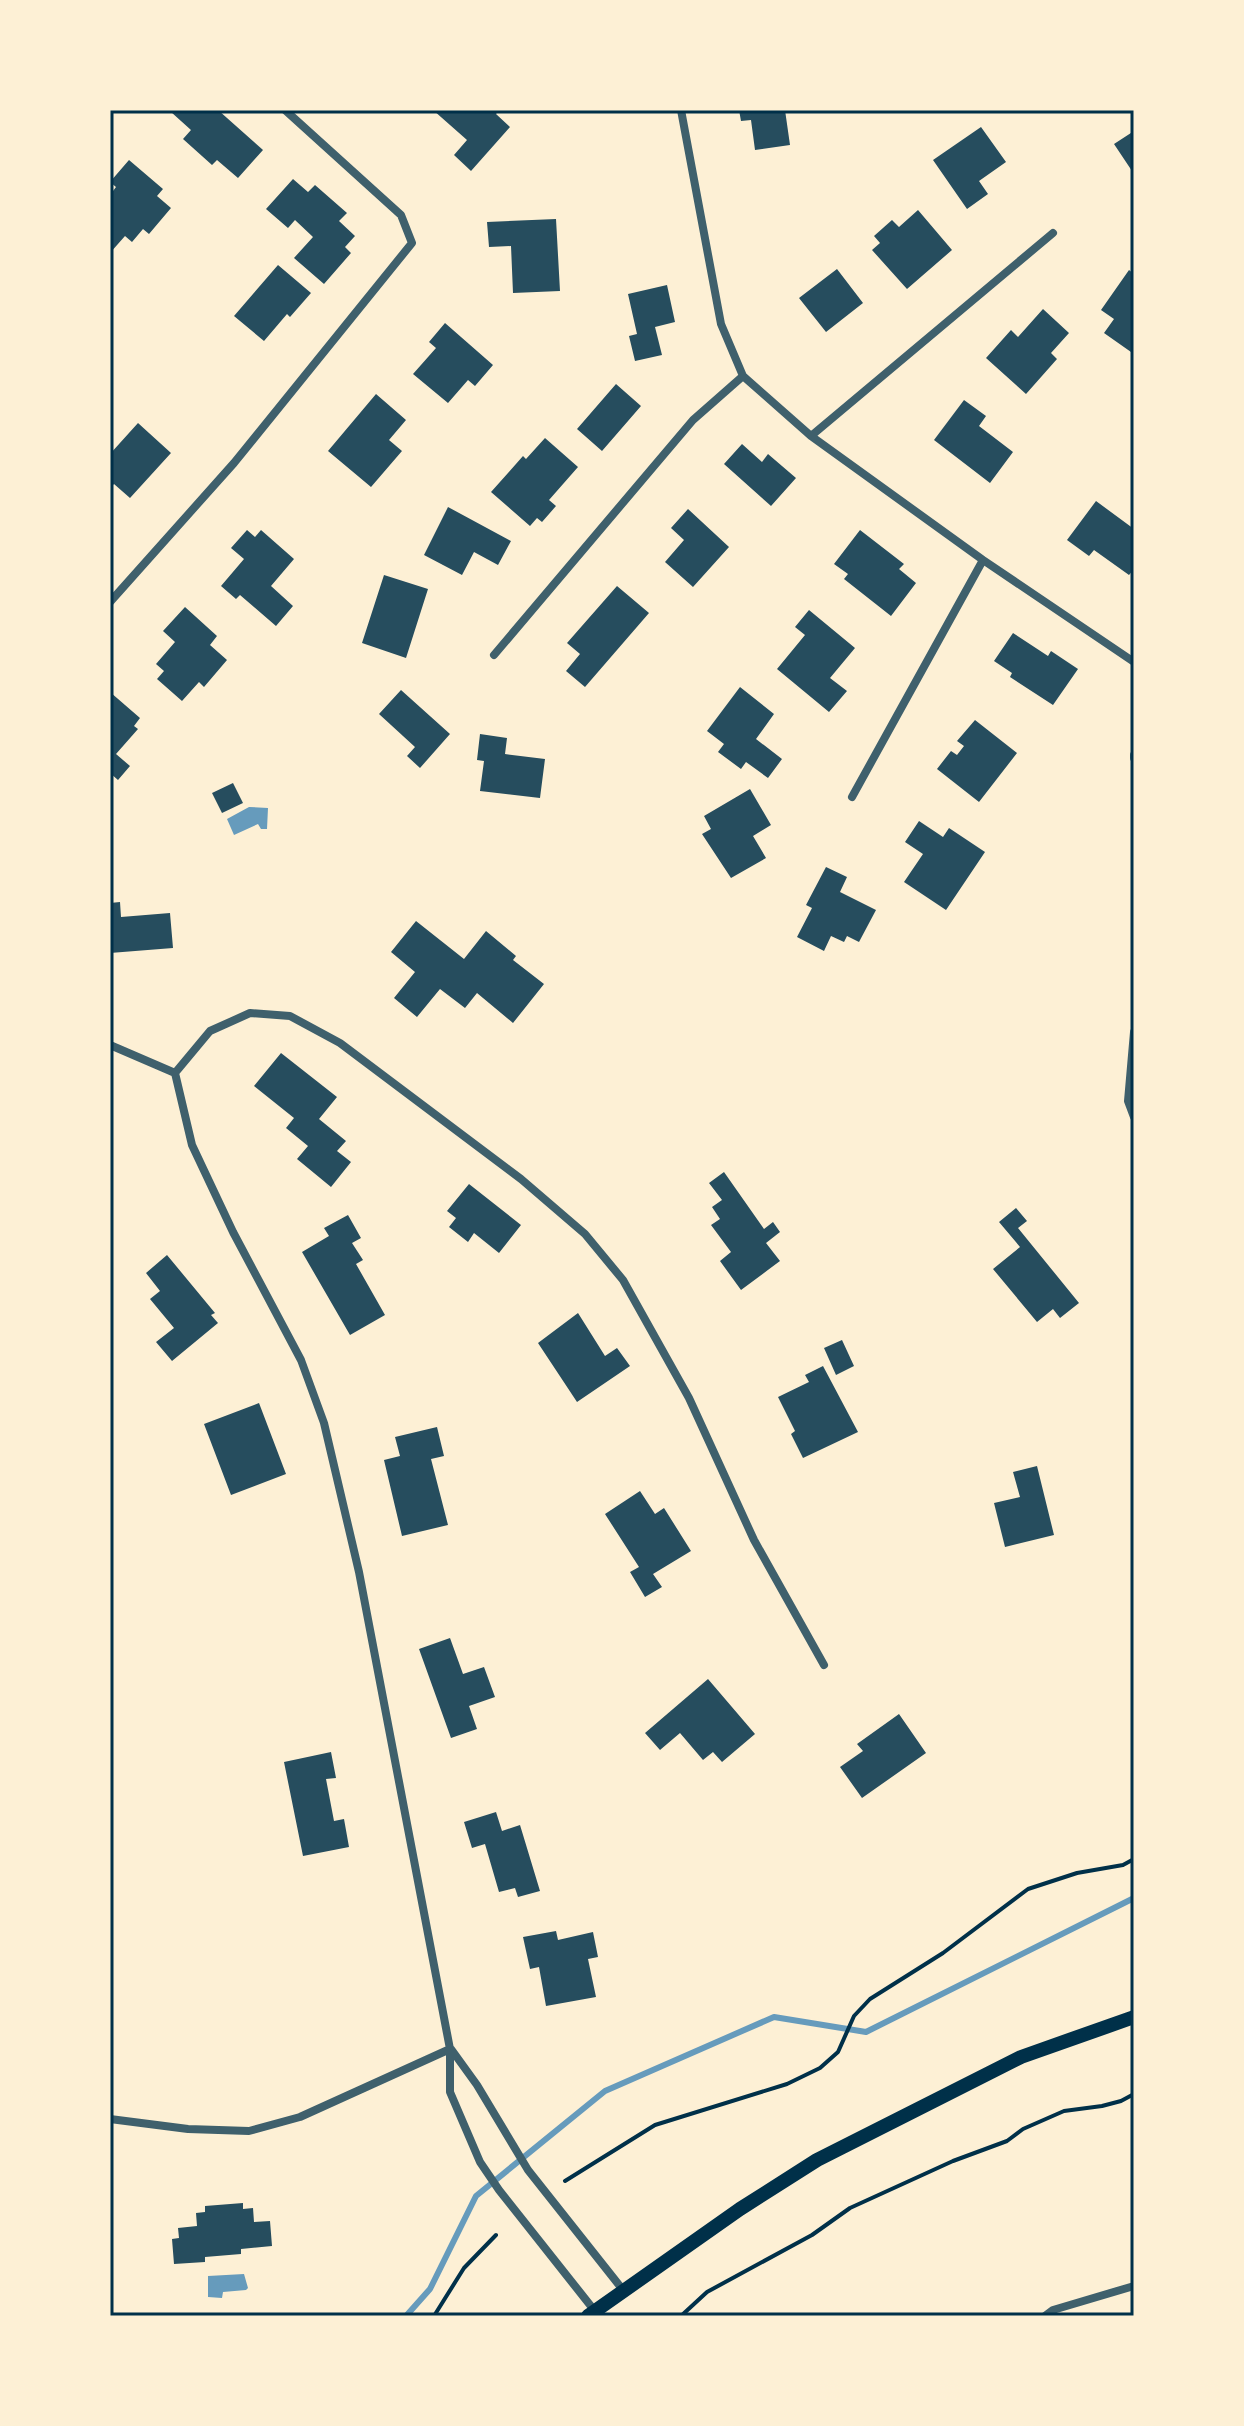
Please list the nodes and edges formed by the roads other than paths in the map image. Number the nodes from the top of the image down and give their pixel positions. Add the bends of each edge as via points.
1 (285, 110) edge
2 (681, 110) edge
3 (1053, 233) dead end
4 (743, 376) junction
5 (811, 436) junction
6 (983, 560) junction
7 (110, 602) edge
8 (494, 655) dead end
9 (1134, 662) edge
10 (852, 797) dead end
11 (1134, 1032) edge
12 (110, 1045) edge
13 (175, 1073) junction
14 (1134, 1117) edge
15 (824, 1665) dead end
16 (1134, 2017) edge
17 (450, 2049) junction
18 (110, 2119) edge
19 (1134, 2286) edge
20 (623, 2290) junction
21 (591, 2313) edge
22 (1045, 2316) edge

1 - 7 street via 401,215 412,243 234,463
2 - 4 street via 721,324
3 - 5 street
4 - 5 street
4 - 8 street via 693,420
5 - 6 street
6 - 9 street
6 - 10 street
11 - 14 street via 1128,1101
12 - 13 street
13 - 15 street via 210,1031 250,1013 290,1016 340,1043 521,1179 585,1234 623,1280 689,1398 754,1540
13 - 17 street via 192,1145 301,1360 324,1423 359,1572
16 - 20 main road via 1021,2057 817,2160
17 - 18 street via 300,2117 249,2131
17 - 20 street via 528,2170
17 - 21 street via 450,2092 480,2162
19 - 22 street
20 - 21 main road

